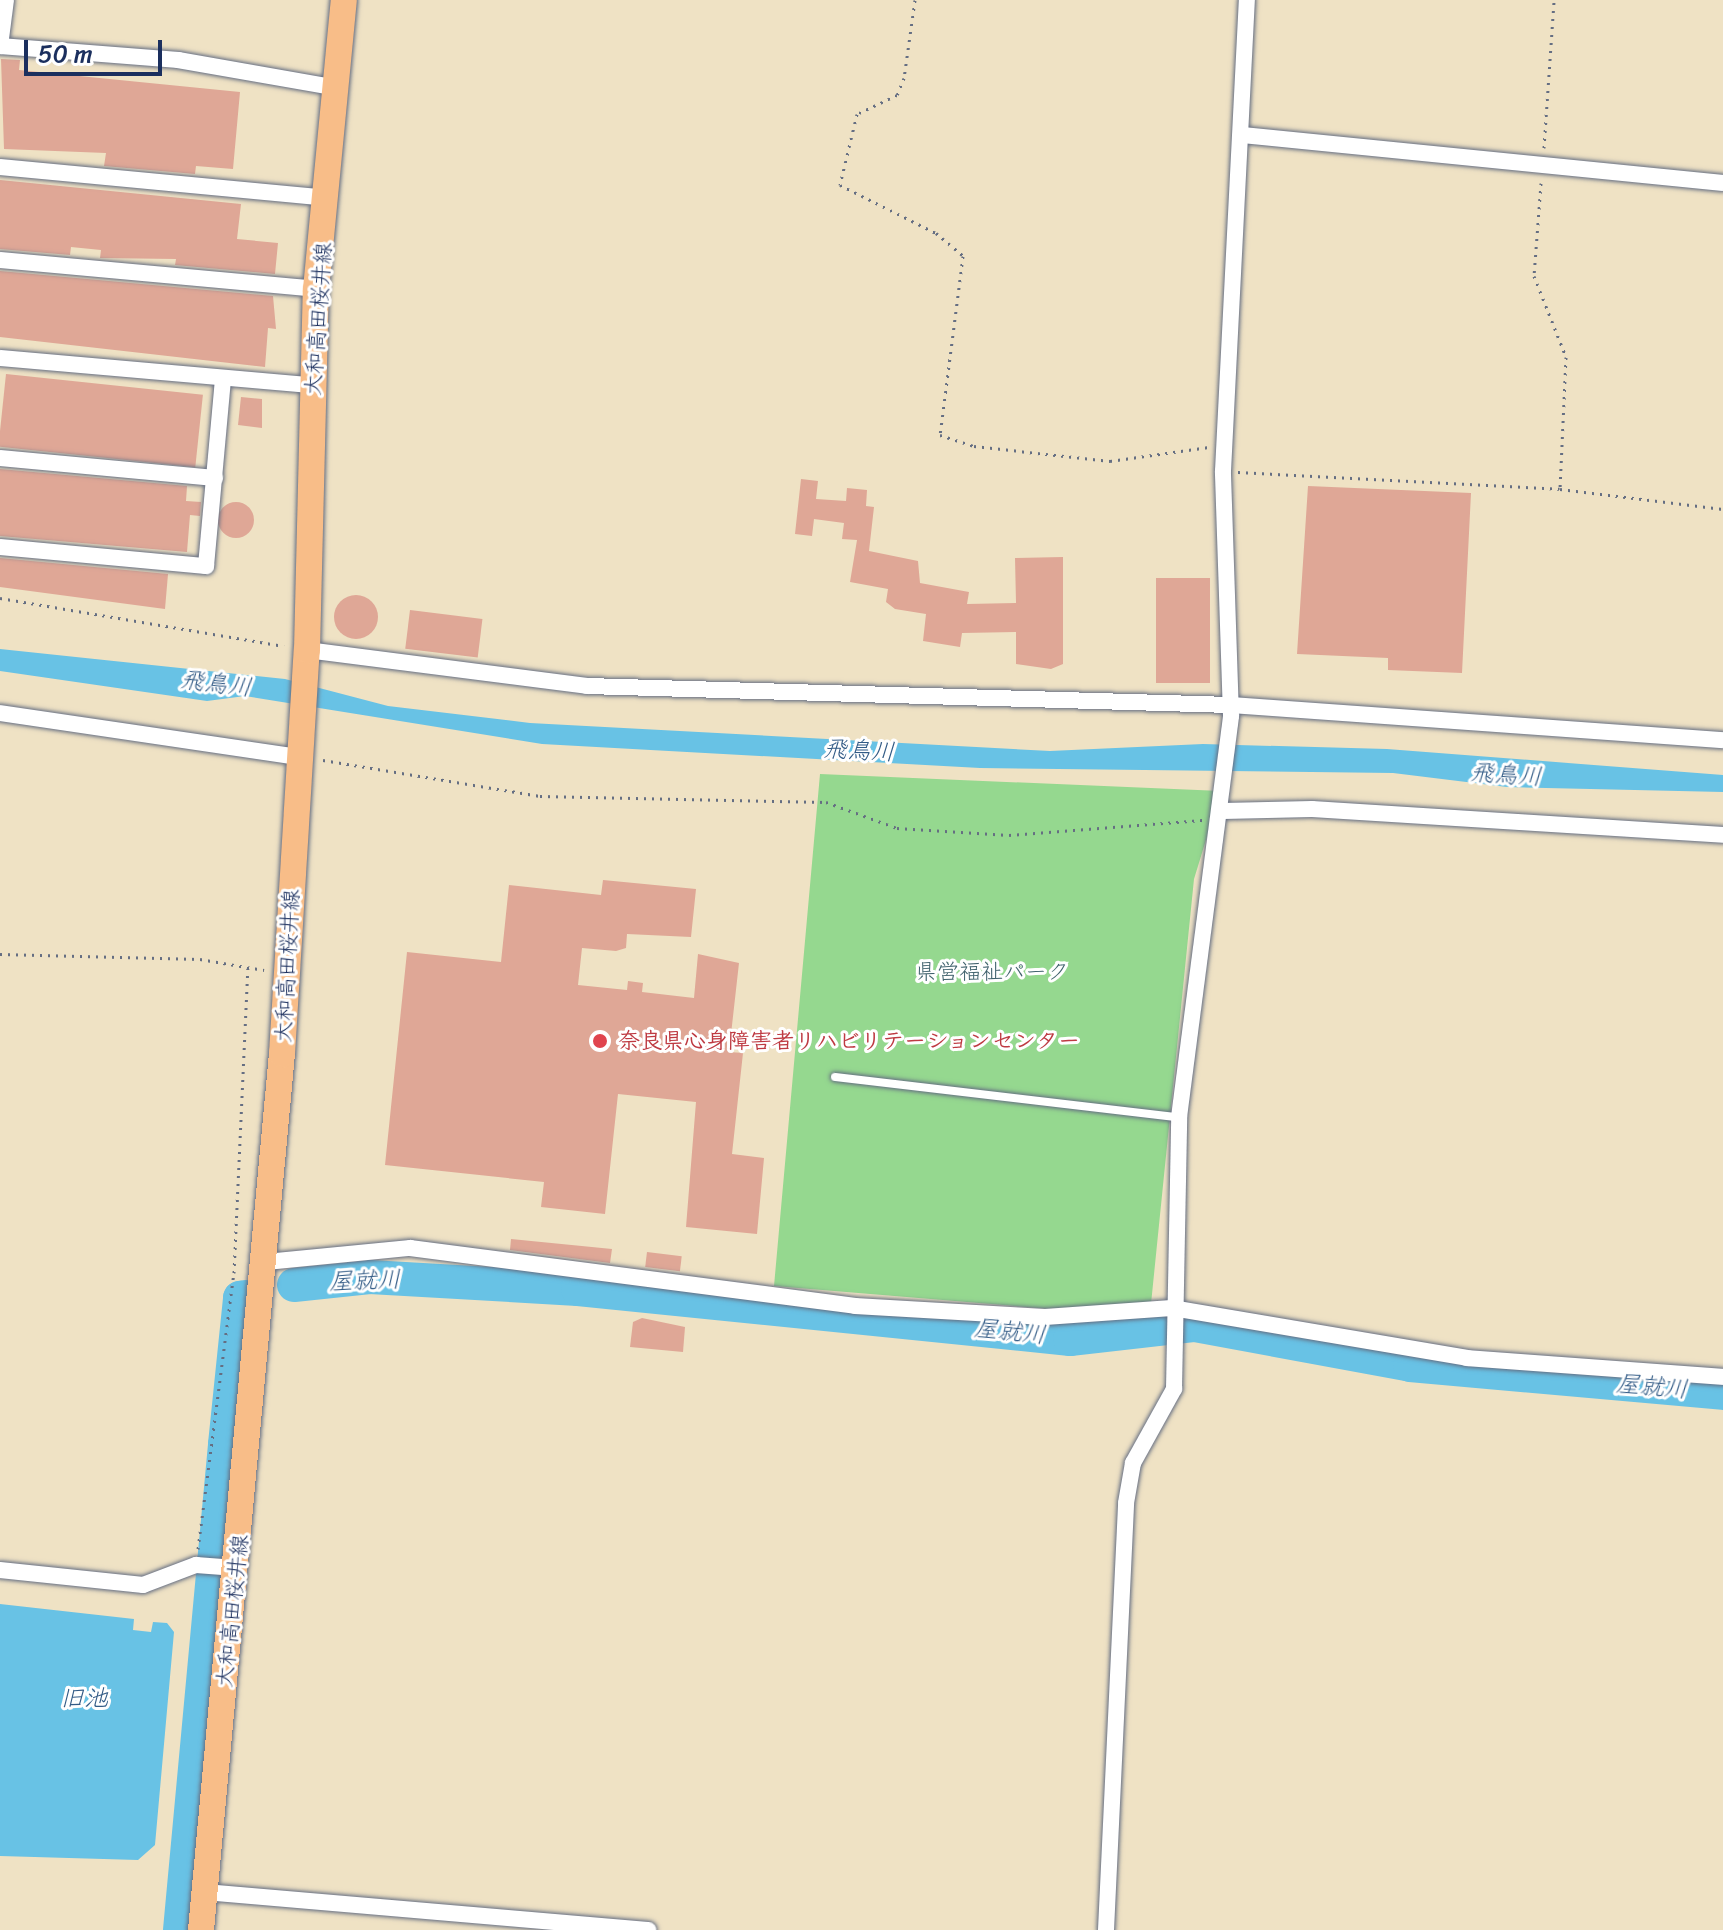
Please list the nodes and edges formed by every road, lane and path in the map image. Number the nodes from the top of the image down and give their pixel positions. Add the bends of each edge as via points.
1 (6, 0) edge
2 (344, 0) edge
3 (915, 0) edge
4 (1247, 0) edge
5 (1554, 0) edge
6 (0, 46) edge
7 (339, 88) junction
8 (1243, 135) junction
9 (1543, 163) junction
10 (0, 167) edge
11 (1723, 183) edge
12 (329, 198) junction
13 (0, 260) edge
14 (316, 289) junction
15 (0, 358) edge
16 (223, 380) junction
17 (311, 385) junction
18 (1225, 447) junction
19 (0, 458) edge
20 (1223, 471) junction
21 (215, 478) junction
22 (1560, 489) junction
23 (1723, 509) edge
24 (0, 547) edge
25 (0, 598) edge
26 (306, 654) junction
27 (1231, 710) junction
28 (0, 713) edge
29 (1723, 740) edge
30 (299, 751) junction
31 (1223, 811) junction
32 (1723, 835) edge
33 (0, 954) edge
34 (250, 968) junction
35 (261, 969) dead end
36 (835, 1077) dead end
37 (1179, 1117) junction
38 (266, 1262) junction
39 (1172, 1312) junction
40 (1723, 1377) edge
41 (214, 1567) junction
42 (0, 1570) edge
43 (204, 1892) junction
44 (201, 1930) edge
45 (648, 1930) edge
46 (1106, 1930) edge

1 - 6 street
2 - 7 main road, 大和高田桜井線
3 - 18 path via 904,78 897,95 857,114 840,185 936,233 963,256 940,435 974,446 1110,461
4 - 8 street
5 - 9 path
6 - 7 street via 178,60
7 - 12 main road, 大和高田桜井線
8 - 9 street
8 - 18 street
9 - 11 street
9 - 22 path via 1534,276 1566,357
10 - 12 street
12 - 14 main road, 大和高田桜井線
13 - 14 street
14 - 17 main road, 大和高田桜井線
15 - 16 street
16 - 17 street
16 - 21 street
17 - 26 main road, 大和高田桜井線
18 - 20 street
19 - 21 street
20 - 22 path
20 - 27 street
21 - 24 street via 206,566
22 - 23 path
25 - 26 path
26 - 27 street via 587,686
26 - 30 main road, 大和高田桜井線
27 - 29 street
27 - 31 street
28 - 30 street
30 - 31 path via 540,796 826,802 897,828 1009,835
30 - 38 main road, 大和高田桜井線
31 - 32 street via 1312,809
31 - 37 street
33 - 34 path via 200,959
34 - 35 path
34 - 41 path
36 - 37 lane
37 - 39 street
38 - 39 street via 410,1248 855,1306 1045,1317
38 - 41 main road, 大和高田桜井線
39 - 40 street via 1467,1358
39 - 46 street via 1174,1389 1133,1463 1126,1503
41 - 42 street via 143,1585
41 - 43 main road, 大和高田桜井線
43 - 44 main road, 大和高田桜井線
43 - 45 street

